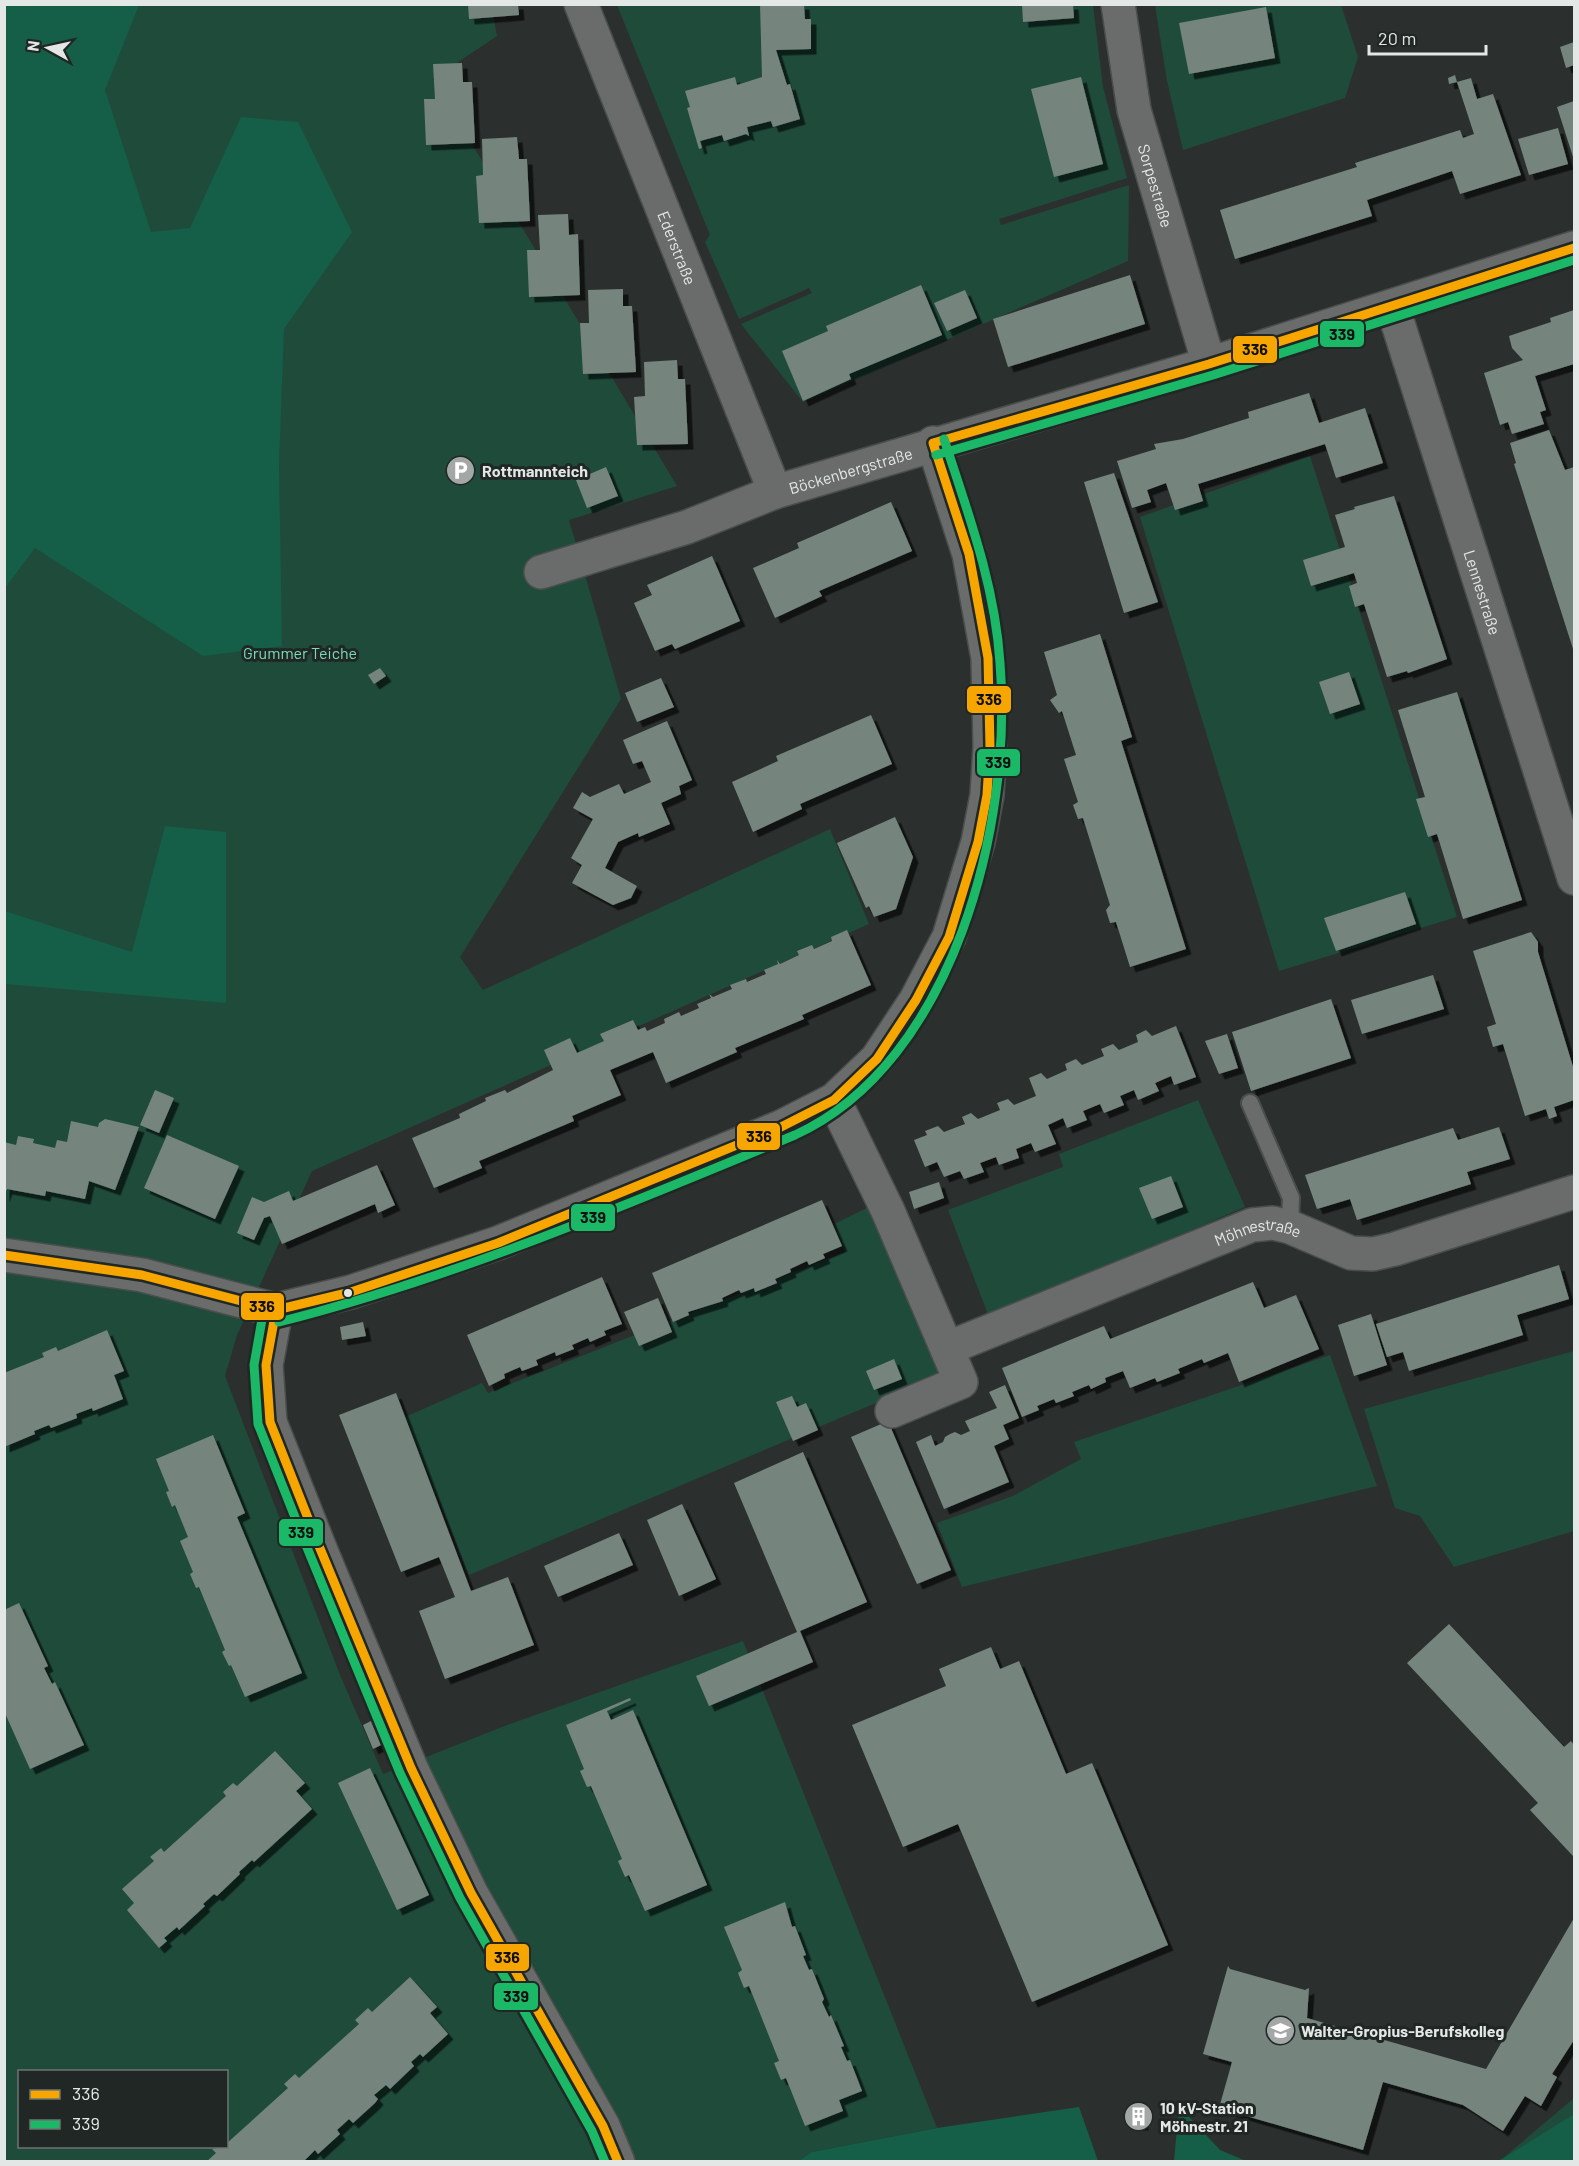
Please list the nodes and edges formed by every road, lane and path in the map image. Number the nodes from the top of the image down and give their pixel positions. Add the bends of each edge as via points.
1 (580, 4) edge
2 (1118, 4) edge
3 (1575, 248) edge
4 (1393, 308) junction
5 (1209, 364) junction
6 (933, 443) junction
7 (775, 492) junction
8 (541, 572) dead end
9 (1575, 878) edge
10 (834, 1100) junction
11 (1250, 1103) dead end
12 (1575, 1192) edge
13 (1290, 1227) junction
14 (4, 1255) edge
15 (276, 1310) junction
16 (948, 1348) junction
17 (892, 1411) dead end
18 (618, 2162) edge

1 - 7 street, Ederstraße
2 - 5 street, Sorpestraße via 1137,121
3 - 4 street, Böckenbergstraße
4 - 5 street, Böckenbergstraße
4 - 9 street, Lennestraße
5 - 6 street, Böckenbergstraße
6 - 7 street, Böckenbergstraße
6 - 10 street via 969,554 988,658 987,795 978,842 949,937 916,1000 877,1059
7 - 8 street, Böckenbergstraße via 687,527
10 - 15 street via 781,1127 498,1243 351,1292
10 - 16 street
11 - 13 lane via 1291,1198
12 - 13 street, Möhnestraße via 1373,1254 1351,1253
13 - 16 street, Möhnestraße via 1273,1223 1252,1225
14 - 15 street via 142,1275
15 - 18 street via 266,1365 270,1422 319,1546 411,1768 471,1893 603,2126
16 - 17 street via 961,1382

